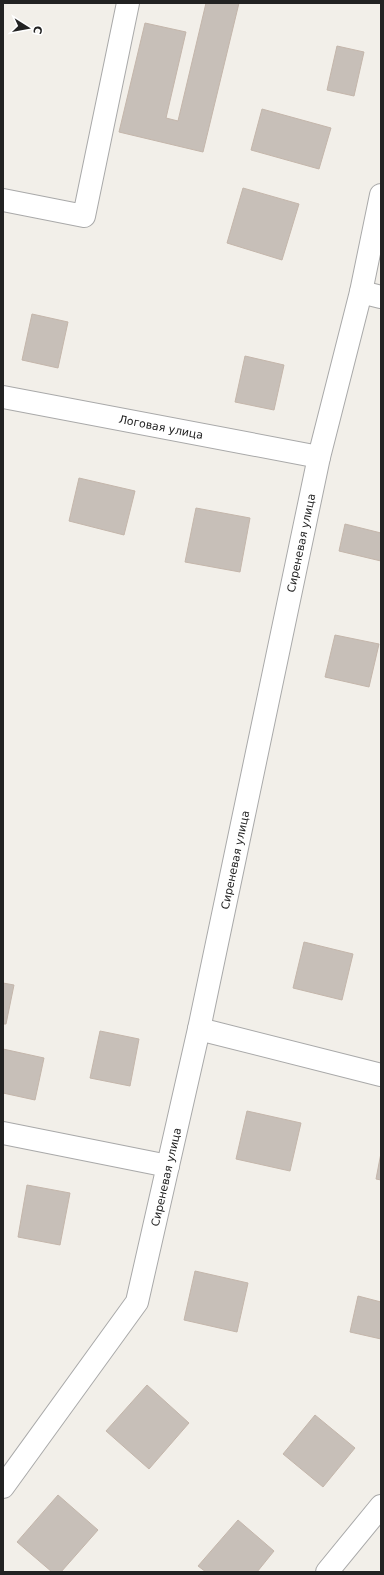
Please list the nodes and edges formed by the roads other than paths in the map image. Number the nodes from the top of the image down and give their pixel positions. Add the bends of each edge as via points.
1 (128, 3) edge
2 (381, 195) edge
3 (3, 200) edge
4 (371, 294) edge
5 (3, 397) edge
6 (320, 457) junction
7 (199, 1029) junction
8 (381, 1075) edge
9 (3, 1133) edge
10 (168, 1166) junction
11 (3, 1487) edge
12 (381, 1506) edge
13 (327, 1572) edge

1 - 3 street via 84,216
2 - 4 street, Сиреневая улица
4 - 6 street, Сиреневая улица
5 - 6 street, Логовая улица
6 - 7 street, Сиреневая улица
7 - 8 street
7 - 10 street, Сиреневая улица
9 - 10 street
10 - 11 street, Сиреневая улица via 137,1302
12 - 13 street

